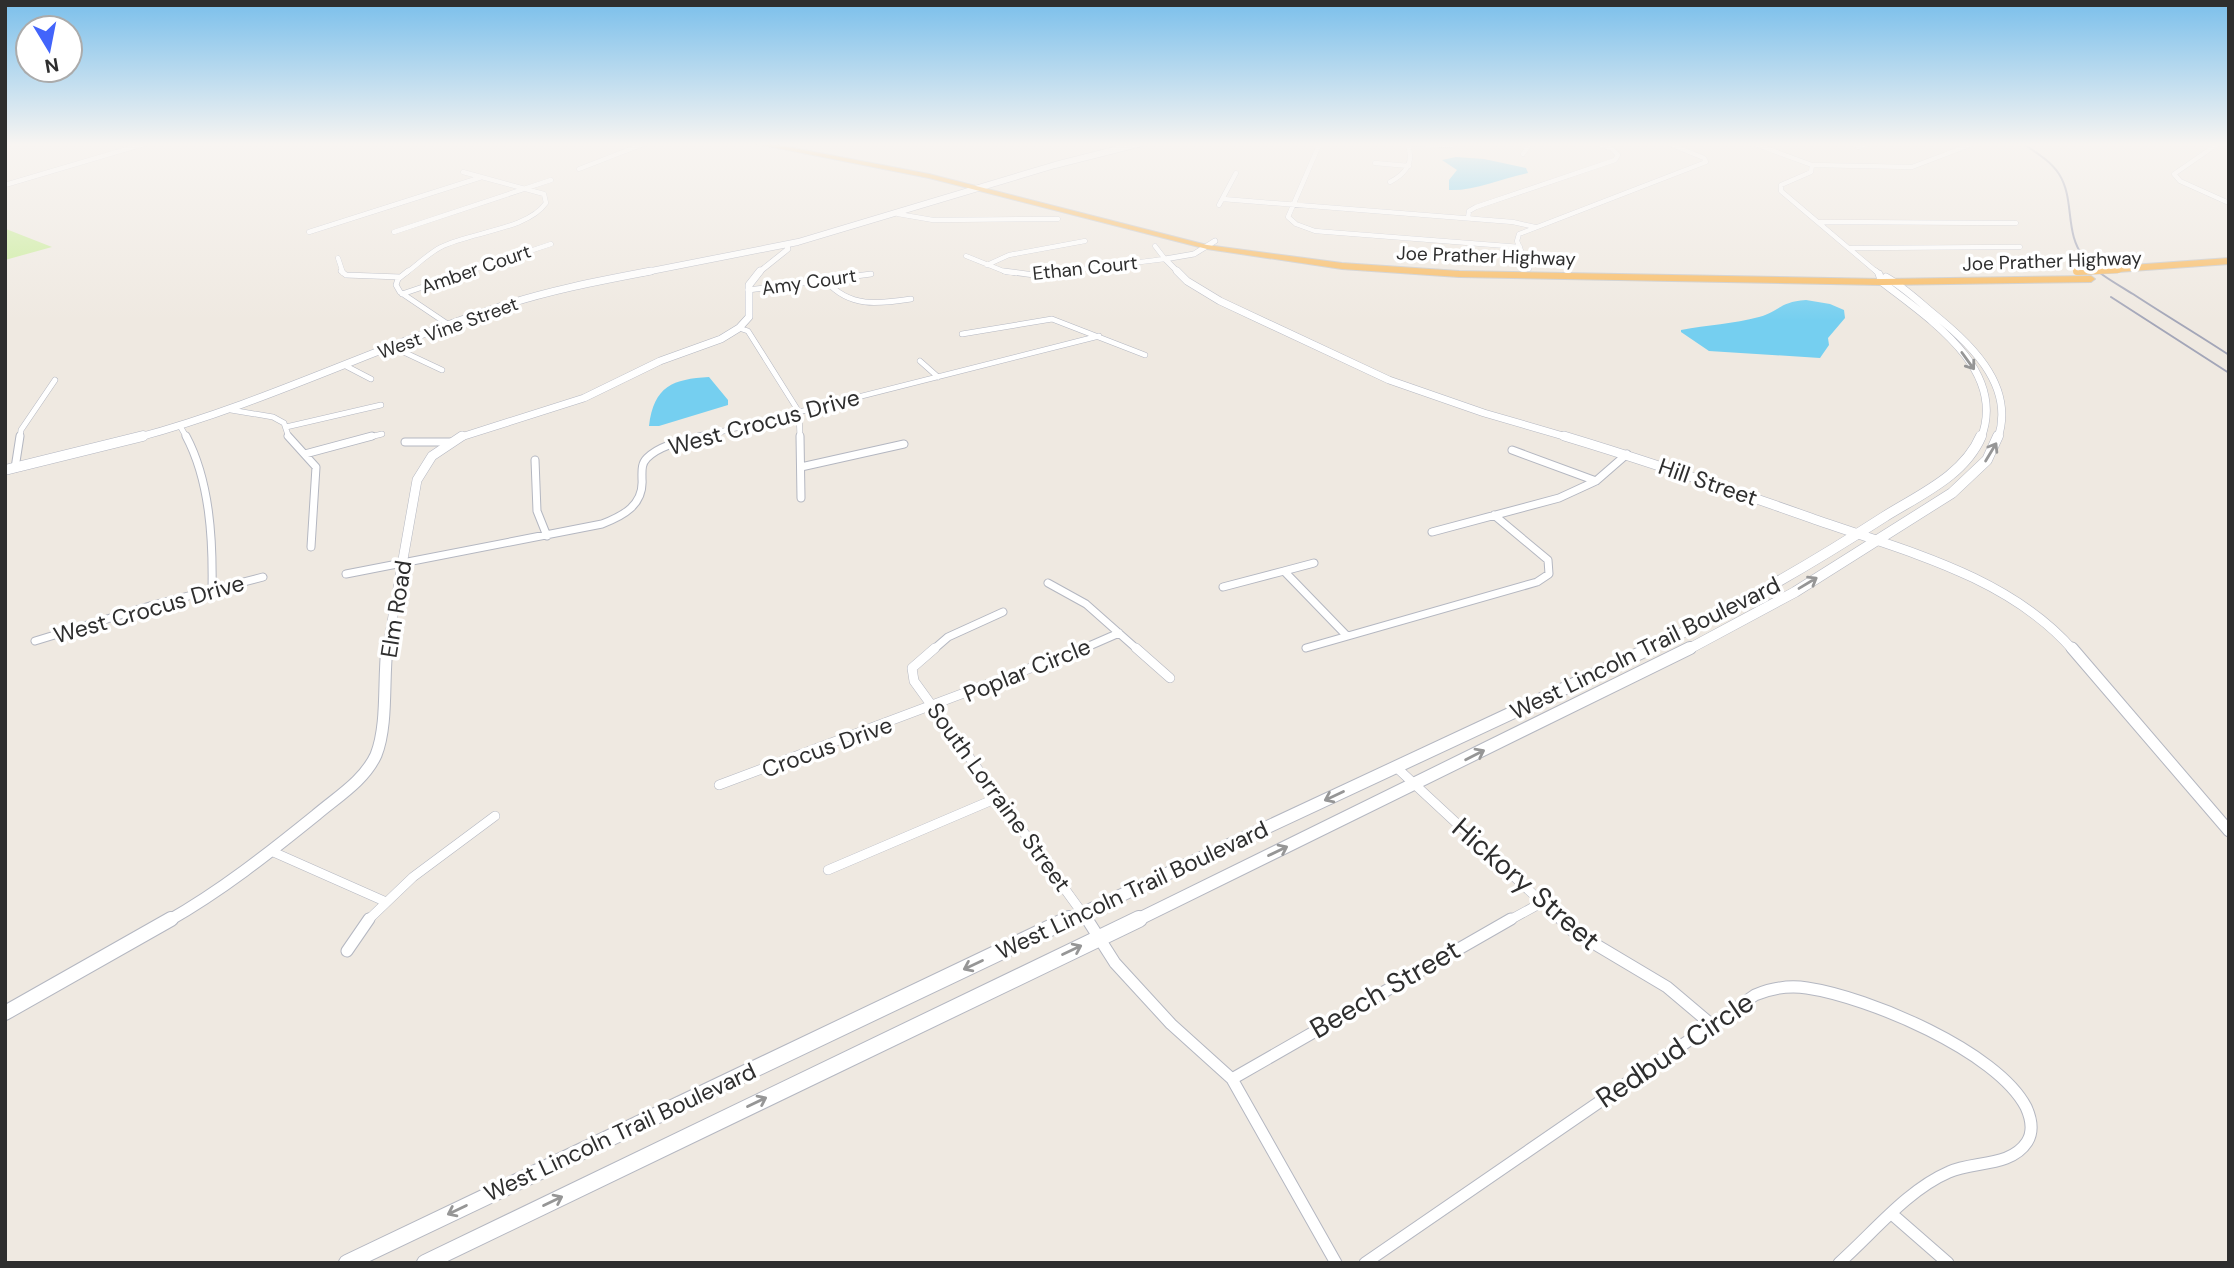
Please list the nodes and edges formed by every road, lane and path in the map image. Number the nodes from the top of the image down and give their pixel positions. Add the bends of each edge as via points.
1 (403, 202) edge
2 (483, 202) edge
3 (545, 202) edge
4 (937, 202) edge
5 (1035, 202) edge
6 (1056, 202) edge
7 (1221, 202) edge
8 (1268, 202) edge
9 (1490, 202) edge
10 (1600, 202) edge
11 (1795, 202) edge
12 (1294, 204) junction
13 (1219, 205) dead end
14 (898, 214) junction
15 (1468, 218) junction
16 (1058, 219) dead end
17 (1818, 222) junction
18 (2016, 223) dead end
19 (1535, 227) junction
20 (309, 232) dead end
21 (394, 232) dead end
22 (1085, 241) dead end
23 (551, 244) dead end
24 (1211, 244) junction
25 (788, 245) junction
26 (1156, 246) dead end
27 (1520, 247) junction
28 (2020, 247) dead end
29 (1849, 248) junction
30 (966, 257) dead end
31 (338, 258) dead end
32 (1165, 259) junction
33 (2229, 261) edge
34 (987, 265) junction
35 (1529, 269) junction
36 (2229, 269) edge
37 (871, 274) dead end
38 (400, 277) junction
39 (1880, 278) junction
40 (827, 281) junction
41 (1894, 282) junction
42 (748, 290) junction
43 (402, 294) junction
44 (911, 299) dead end
45 (449, 325) junction
46 (739, 328) junction
47 (962, 334) dead end
48 (1099, 336) junction
49 (393, 347) junction
50 (1145, 355) dead end
51 (920, 360) dead end
52 (346, 366) junction
53 (442, 370) dead end
54 (938, 377) junction
55 (371, 379) dead end
56 (55, 380) dead end
57 (381, 405) dead end
58 (231, 410) junction
59 (799, 412) junction
60 (180, 426) junction
61 (286, 427) junction
62 (382, 434) dead end
63 (405, 442) dead end
64 (450, 442) junction
65 (904, 444) dead end
66 (1512, 450) dead end
67 (305, 454) junction
68 (1627, 454) junction
69 (536, 460) dead end
70 (801, 467) junction
71 (15, 468) junction
72 (5, 470) edge
73 (1595, 481) junction
74 (801, 498) dead end
75 (1494, 515) junction
76 (1432, 532) dead end
77 (1858, 534) junction
78 (547, 536) junction
79 (1877, 541) junction
80 (311, 547) dead end
81 (404, 563) junction
82 (1314, 563) dead end
83 (1284, 571) junction
84 (346, 574) dead end
85 (263, 578) dead end
86 (1048, 583) dead end
87 (1223, 587) dead end
88 (212, 590) junction
89 (1003, 612) dead end
90 (1119, 633) junction
91 (1347, 636) junction
92 (35, 641) dead end
93 (1306, 648) dead end
94 (1170, 678) dead end
95 (934, 707) junction
96 (1396, 767) junction
97 (719, 785) dead end
98 (1414, 786) junction
99 (997, 798) junction
100 (495, 817) dead end
101 (2229, 831) edge
102 (271, 851) junction
103 (828, 870) dead end
104 (384, 901) junction
105 (1541, 903) junction
106 (1083, 912) junction
107 (1098, 937) junction
108 (347, 951) dead end
109 (5, 1013) edge
110 (1712, 1025) junction
111 (1231, 1079) junction
112 (1893, 1215) junction
113 (347, 1263) edge
114 (425, 1263) edge
115 (1336, 1263) edge
116 (1365, 1263) edge
117 (1839, 1263) edge
118 (1948, 1263) edge

1 - 20 street
2 - 21 street
3 - 38 street via 537,213 441,247
4 - 14 main road, West Vine Street
5 - 24 highway, Joe Prather Highway
6 - 24 highway, Joe Prather Highway
7 - 13 street
8 - 12 street
9 - 15 street via 1469,211
10 - 19 street
11 - 17 street
12 - 15 street
12 - 27 street via 1290,220 1315,231
14 - 16 street via 926,220
14 - 25 main road, West Vine Street
15 - 19 street
17 - 18 street
17 - 29 street
19 - 27 street via 1518,234
22 - 34 street via 1019,253
23 - 43 street, Amber Court
24 - 32 street via 1194,254
24 - 35 highway, Joe Prather Highway via 1358,261
24 - 39 highway, Joe Prather Highway via 1298,262 1413,272
25 - 42 street via 751,281
25 - 45 main road, West Vine Street via 579,285
26 - 32 street
27 - 35 street
28 - 29 street
29 - 39 street
30 - 34 street, Ethan Court
31 - 38 street via 346,275
32 - 34 street, Ethan Court via 1034,275
32 - 68 street, Hill Street via 1187,281 1220,301 1389,380
33 - 39 highway, Joe Prather Highway, bridge via 2118,270
35 - 39 highway, Joe Prather Highway
36 - 41 highway, Joe Prather Highway via 2091,279
37 - 40 street, Amy Court
38 - 43 street via 396,285
39 - 41 highway, Joe Prather Highway
39 -> 77 main road, West Lincoln Trail Boulevard via 1963,353 1982,384 1986,418 1979,443 1958,468
40 - 42 street, Amy Court
40 - 44 street via 836,295 855,302
79 -> 41 main road, West Lincoln Trail Boulevard via 1971,478 1993,451 2003,423 2001,396 1983,362
42 - 46 street via 751,313
43 - 45 street
45 - 49 main road, West Vine Street
46 - 59 street via 748,331
46 - 64 street, Elm Road via 581,400
47 - 48 street via 1052,319
48 - 50 street
48 - 54 street, West Crocus Drive
49 - 52 main road, West Vine Street
49 - 53 street
51 - 54 street
52 - 55 street
52 - 58 main road, West Vine Street
54 - 59 street, West Crocus Drive
56 - 71 street via 20,430
57 - 61 street
58 - 60 main road, West Vine Street
58 - 61 street via 273,417
59 - 70 street
59 - 78 street, West Crocus Drive via 661,449 642,466 640,497 627,512 591,527
60 - 71 main road, West Vine Street
60 - 88 street via 205,499
61 - 67 street via 289,438
62 - 67 street
63 - 64 street
64 - 81 street, Elm Road via 429,458 418,475
65 - 70 street
66 - 73 street
67 - 80 street via 316,467
68 - 73 street
68 - 77 street, Hill Street
69 - 78 street via 537,510
70 - 74 street
71 - 72 main road, West Vine Street
73 - 75 street via 1559,498
75 - 76 street
75 - 91 street via 1548,559 1549,574 1537,582
77 - 79 street, Hill Street
77 - 96 main road, West Lincoln Trail Boulevard via 1709,621
78 - 81 street, West Crocus Drive
98 -> 79 main road, West Lincoln Trail Boulevard via 1734,626
79 - 101 street, Hill Street via 1982,581 2049,625
81 - 84 street, West Crocus Drive
81 - 102 street, Elm Road via 387,651 376,754 350,788
82 - 83 street
83 - 87 street
83 - 91 street
85 - 88 street, West Crocus Drive
86 - 90 street via 1086,604
88 - 92 street, West Crocus Drive
89 - 95 street, South Lorraine Street via 948,637 912,668 914,681
90 - 94 street
90 - 95 street, Poplar Circle
91 - 93 street
95 - 97 street, Crocus Drive
95 - 99 street, South Lorraine Street
96 - 98 street, Hickory Street
96 -> 106 main road, West Lincoln Trail Boulevard
98 - 105 street, Hickory Street
107 -> 98 main road, West Lincoln Trail Boulevard
99 - 103 street
99 - 106 street, South Lorraine Street
100 - 104 street
102 - 104 street
102 - 109 street, Elm Road via 184,913
104 - 108 street
105 - 110 street, Hickory Street via 1586,940 1667,987
105 - 111 street, Beech Street
106 - 107 street, South Lorraine Street
106 -> 113 main road, West Lincoln Trail Boulevard
107 - 111 street, South Lorraine Street via 1147,999
114 -> 107 main road, West Lincoln Trail Boulevard
110 - 112 street, Redbud Circle via 1767,990 1808,988 1850,1000 1955,1044 2003,1075 2029,1115 2029,1139 2022,1148 2000,1159 1952,1170
110 - 116 street, Redbud Circle
111 - 115 street, South Lorraine Street
112 - 117 street, Redbud Circle
112 - 118 street

